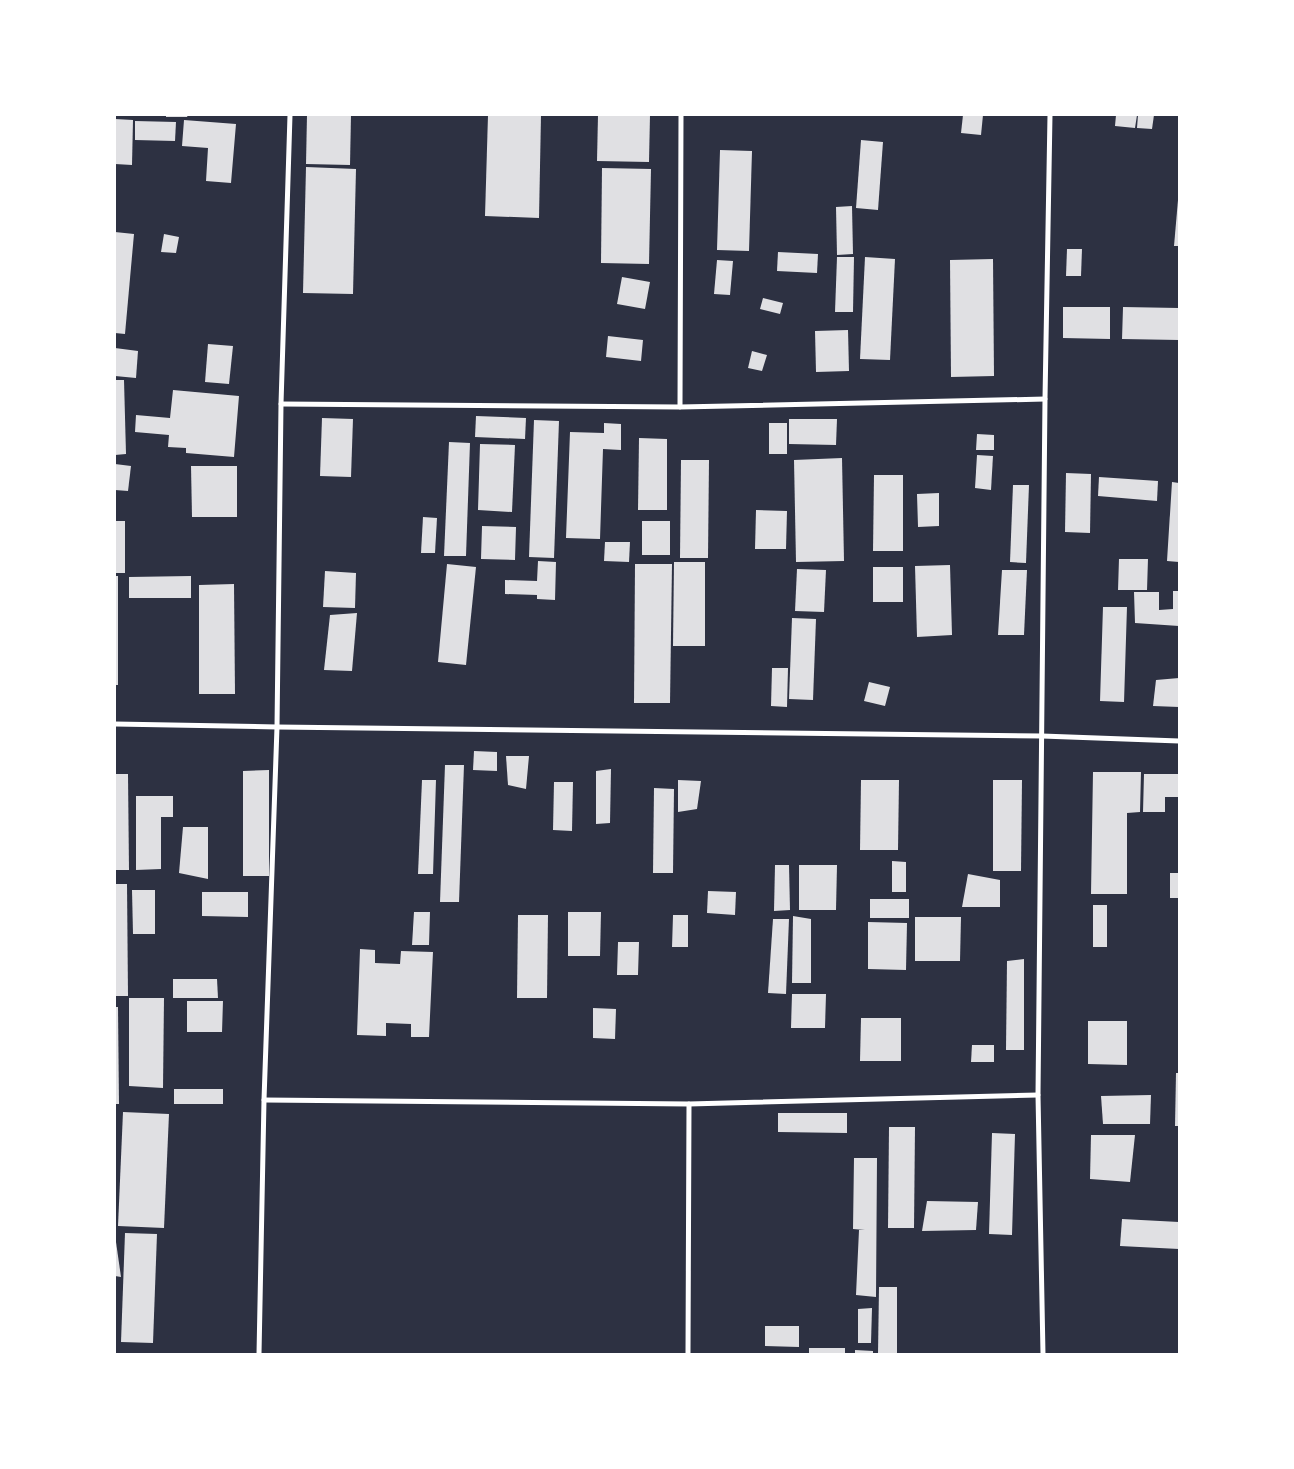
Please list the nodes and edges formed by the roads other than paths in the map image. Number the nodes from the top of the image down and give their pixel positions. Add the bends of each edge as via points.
1 (290, 115) edge
2 (681, 115) edge
3 (1050, 115) edge
4 (1045, 400) junction
5 (281, 404) junction
6 (680, 407) junction
7 (115, 724) edge
8 (277, 727) junction
9 (1042, 736) junction
10 (1179, 741) edge
11 (1038, 1095) junction
12 (264, 1100) junction
13 (689, 1104) junction
14 (259, 1354) edge
15 (688, 1354) edge
16 (1043, 1354) edge

1 - 5 street
2 - 6 street
3 - 4 street
4 - 6 street
4 - 9 street
5 - 6 street
5 - 8 street
7 - 8 street
8 - 9 street
8 - 12 street
9 - 10 street
9 - 11 street
11 - 13 street
11 - 16 street
12 - 13 street
12 - 14 street
13 - 15 street

